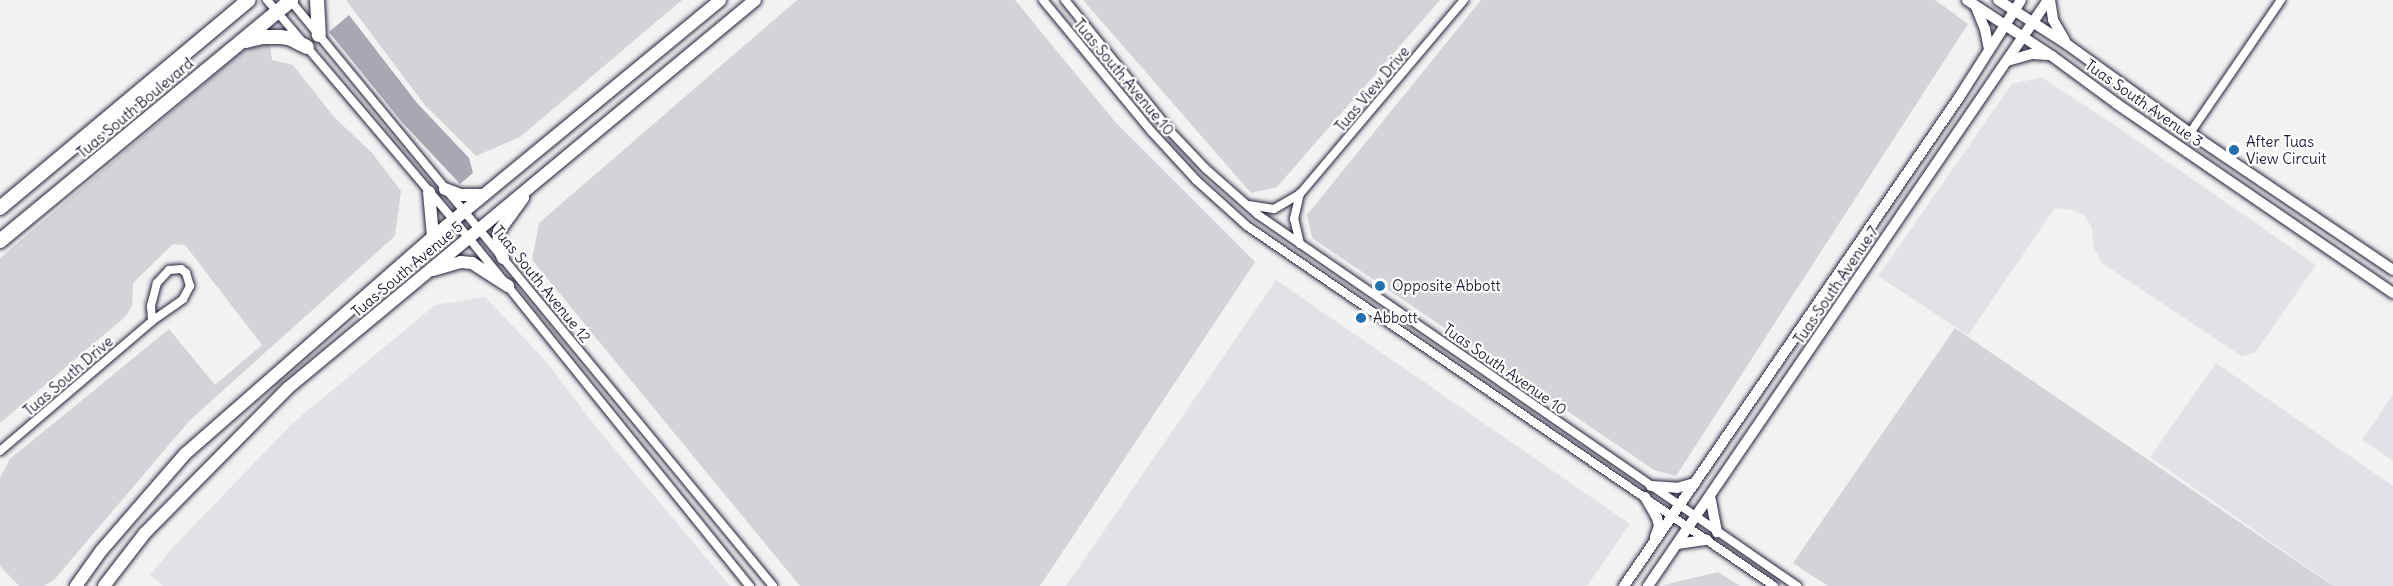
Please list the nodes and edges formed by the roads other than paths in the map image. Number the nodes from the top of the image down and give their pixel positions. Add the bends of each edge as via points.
1 (249, 0) edge
2 (267, 0) edge
3 (290, 0) edge
4 (317, 0) edge
5 (720, 0) edge
6 (755, 0) edge
7 (1042, 0) edge
8 (1065, 0) edge
9 (1464, 0) edge
10 (1998, 0) edge
11 (2022, 0) edge
12 (2049, 0) edge
13 (2281, 0) edge
14 (1971, 3) edge
15 (2014, 10) junction
16 (277, 12) junction
17 (2032, 23) junction
18 (2004, 25) junction
19 (319, 35) junction
20 (2023, 37) junction
21 (238, 44) junction
22 (2068, 45) junction
23 (307, 47) junction
24 (1989, 50) junction
25 (2052, 56) junction
26 (2007, 61) junction
27 (2190, 133) junction
28 (537, 181) junction
29 (445, 189) junction
30 (429, 192) junction
31 (1300, 194) junction
32 (483, 195) junction
33 (1245, 204) junction
34 (0, 207) edge
35 (464, 211) junction
36 (453, 220) junction
37 (479, 228) junction
38 (433, 237) junction
39 (468, 237) junction
40 (0, 241) edge
41 (1300, 245) junction
42 (503, 258) junction
43 (2393, 270) edge
44 (427, 272) junction
45 (508, 286) junction
46 (2393, 293) edge
47 (152, 321) junction
48 (0, 451) edge
49 (1695, 483) junction
50 (1651, 486) junction
51 (1710, 496) junction
52 (1645, 497) junction
53 (1679, 506) junction
54 (1672, 516) junction
55 (1696, 517) junction
56 (1688, 527) junction
57 (1718, 532) junction
58 (1707, 540) junction
59 (1677, 544) junction
60 (1652, 546) junction
61 (76, 586) edge
62 (104, 586) edge
63 (750, 586) edge
64 (773, 586) edge
65 (1624, 586) edge
66 (1648, 586) edge
67 (1774, 586) edge
68 (1797, 586) edge

1 - 34 main road
2 - 16 street, Tuas South Avenue 12
3 - 16 main road, Tuas South Boulevard
3 - 19 street, Tuas South Avenue 12
4 - 19 main road
5 - 32 main road, Tuas South Avenue 5
6 - 28 main road, Tuas South Avenue 5
7 - 52 street, Tuas South Avenue 10 via 1151,131 1196,180 1247,226
8 - 33 street, Tuas South Avenue 10 via 1171,132
9 - 31 street, Tuas View Drive
10 - 15 street, Tuas South Avenue 3
11 - 15 street, Tuas South Avenue 7
12 - 17 street, Tuas South Avenue 7
12 - 22 street via 2056,28
13 - 27 street
14 - 18 street, Tuas South Avenue 3
14 - 24 street via 1982,20
15 - 17 street, Tuas South Avenue 3
15 - 18 street, Tuas South Avenue 7
16 - 21 main road, Tuas South Boulevard
16 - 23 street, Tuas South Avenue 12
17 - 20 street, Tuas South Avenue 7
17 - 22 street, Tuas South Avenue 3
18 - 20 street, Tuas South Avenue 3
18 - 24 street, Tuas South Avenue 7
19 - 29 street, Tuas South Avenue 12
20 - 25 street, Tuas South Avenue 3
20 - 26 street, Tuas South Avenue 7
21 - 23 main road via 262,36 289,38
21 - 40 main road, Tuas South Boulevard
22 - 27 street, Tuas South Avenue 3
23 - 30 street, Tuas South Avenue 12
24 - 49 street, Tuas South Avenue 7
25 - 26 street via 2032,54
25 - 46 street, Tuas South Avenue 3
26 - 51 street, Tuas South Avenue 7
27 - 43 street, Tuas South Avenue 3
28 - 37 main road, Tuas South Avenue 5
28 - 42 main road via 499,231 498,246
29 - 32 main road via 461,195
29 - 35 street, Tuas South Avenue 12
30 - 36 street, Tuas South Avenue 12
30 - 38 main road
31 - 33 street, Tuas View Drive via 1274,209
31 - 41 street via 1294,219
32 - 35 main road, Tuas South Avenue 5
33 - 41 street, Tuas South Avenue 10
35 - 36 main road, Tuas South Avenue 5
35 - 37 street, Tuas South Avenue 12
36 - 38 main road, Tuas South Avenue 5
36 - 39 street, Tuas South Avenue 12
37 - 39 main road, Tuas South Avenue 5
37 - 42 street, Tuas South Avenue 12
38 - 61 main road, Tuas South Avenue 5 via 185,454 101,551
39 - 44 main road, Tuas South Avenue 5
39 - 45 street, Tuas South Avenue 12
41 - 50 street, Tuas South Avenue 10
42 - 64 street, Tuas South Avenue 12
44 - 45 main road via 471,263
44 - 62 main road, Tuas South Avenue 5 via 288,388 145,533
45 - 63 street, Tuas South Avenue 12
47 - 47 street, Tuas South Drive via 157,283 169,270 181,269 190,286 183,299
47 - 48 street, Tuas South Drive
49 - 50 street via 1677,488
49 - 53 street, Tuas South Avenue 7
50 - 53 street, Tuas South Avenue 10
51 - 55 street, Tuas South Avenue 7
51 - 57 street
52 - 54 street, Tuas South Avenue 10
52 - 60 street via 1659,526
53 - 54 street, Tuas South Avenue 7
53 - 55 street, Tuas South Avenue 10
54 - 56 street, Tuas South Avenue 10
54 - 60 street, Tuas South Avenue 7
55 - 56 street, Tuas South Avenue 7
55 - 57 street, Tuas South Avenue 10
56 - 58 street, Tuas South Avenue 10
56 - 59 street, Tuas South Avenue 7
57 - 68 street, Tuas South Avenue 10
58 - 59 street
58 - 67 street, Tuas South Avenue 10
59 - 66 street, Tuas South Avenue 7
60 - 65 street, Tuas South Avenue 7

